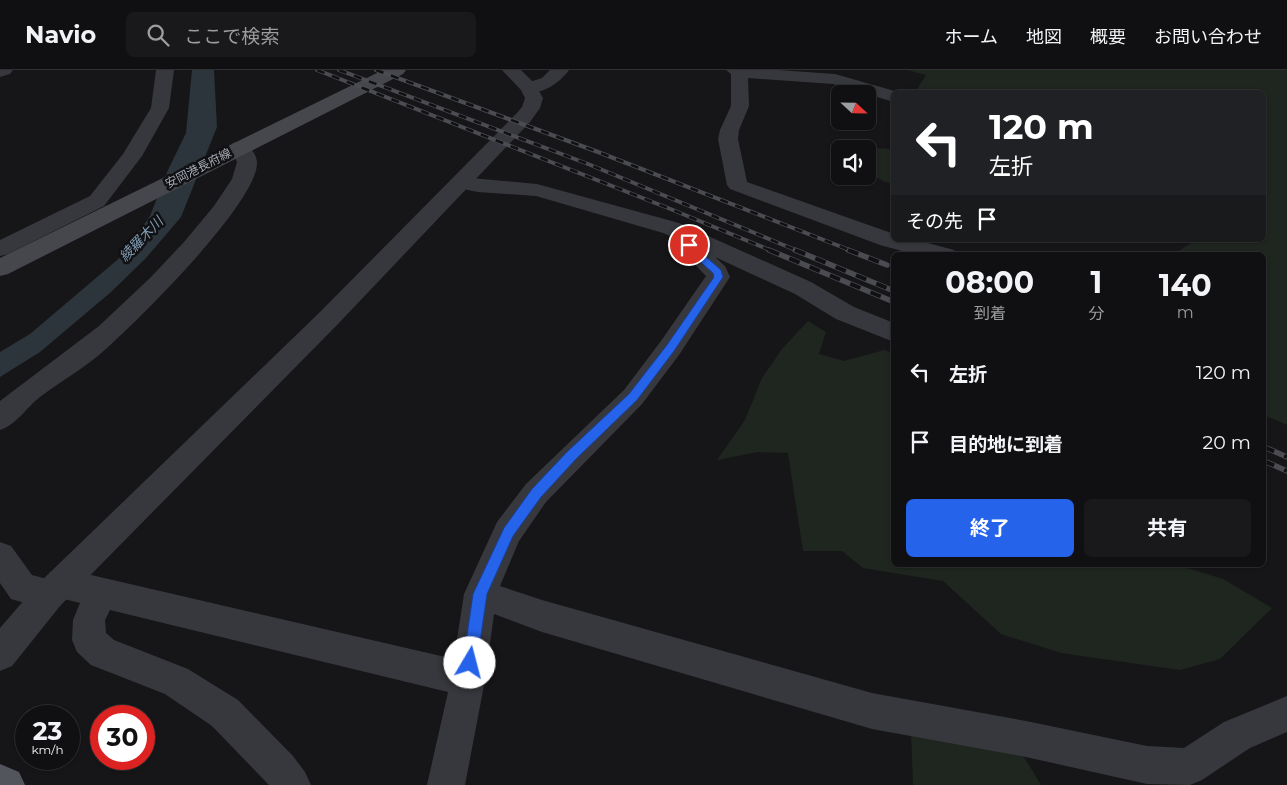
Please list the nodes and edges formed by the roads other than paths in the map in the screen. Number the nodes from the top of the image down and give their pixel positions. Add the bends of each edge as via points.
1 (4, 70) edge
2 (165, 70) edge
3 (397, 70) edge
4 (511, 70) edge
5 (561, 70) edge
6 (576, 70) edge
7 (851, 70) edge
8 (738, 71) edge
9 (0, 72) edge
10 (835, 79) junction
11 (529, 88) junction
12 (891, 95) edge
13 (235, 150) junction
14 (460, 183) junction
15 (688, 236) junction
16 (891, 241) edge
17 (896, 242) edge
18 (0, 249) edge
19 (934, 252) edge
20 (0, 268) edge
21 (891, 332) edge
22 (0, 419) edge
23 (0, 556) edge
24 (55, 589) junction
25 (102, 593) junction
26 (480, 594) junction
27 (0, 654) edge
28 (468, 680) junction
29 (1287, 714) edge
30 (0, 783) edge
31 (6, 785) edge
32 (292, 785) edge
33 (446, 785) edge

1 - 9 street
2 - 18 street via 160,108 132,156 97,201
3 - 13 main road, 安岡港長府線
4 - 11 street
5 - 6 street
5 - 11 street via 548,82
7 - 10 street
8 - 10 street
8 - 16 street via 739,109 730,124 728,138 737,185
10 - 12 street
11 - 14 street via 534,98 531,108
13 - 20 main road, 安岡港長府線
13 - 22 street via 247,159 246,171 233,196 195,244 167,276 107,333
14 - 15 street via 537,190 671,228
14 - 24 street via 328,319
15 - 21 street via 803,288 845,313
15 - 26 street via 689,245 717,272 718,277 633,397 536,493 508,532
17 - 19 street
23 - 24 street via 22,588
24 - 25 street
24 - 27 street
25 - 28 street
25 - 32 street via 89,620 89,640 103,653 176,681 225,712
26 - 28 street
26 - 29 street via 542,616 872,711 1026,739 1147,766 1189,767 1238,735
28 - 33 street
30 - 31 main road

